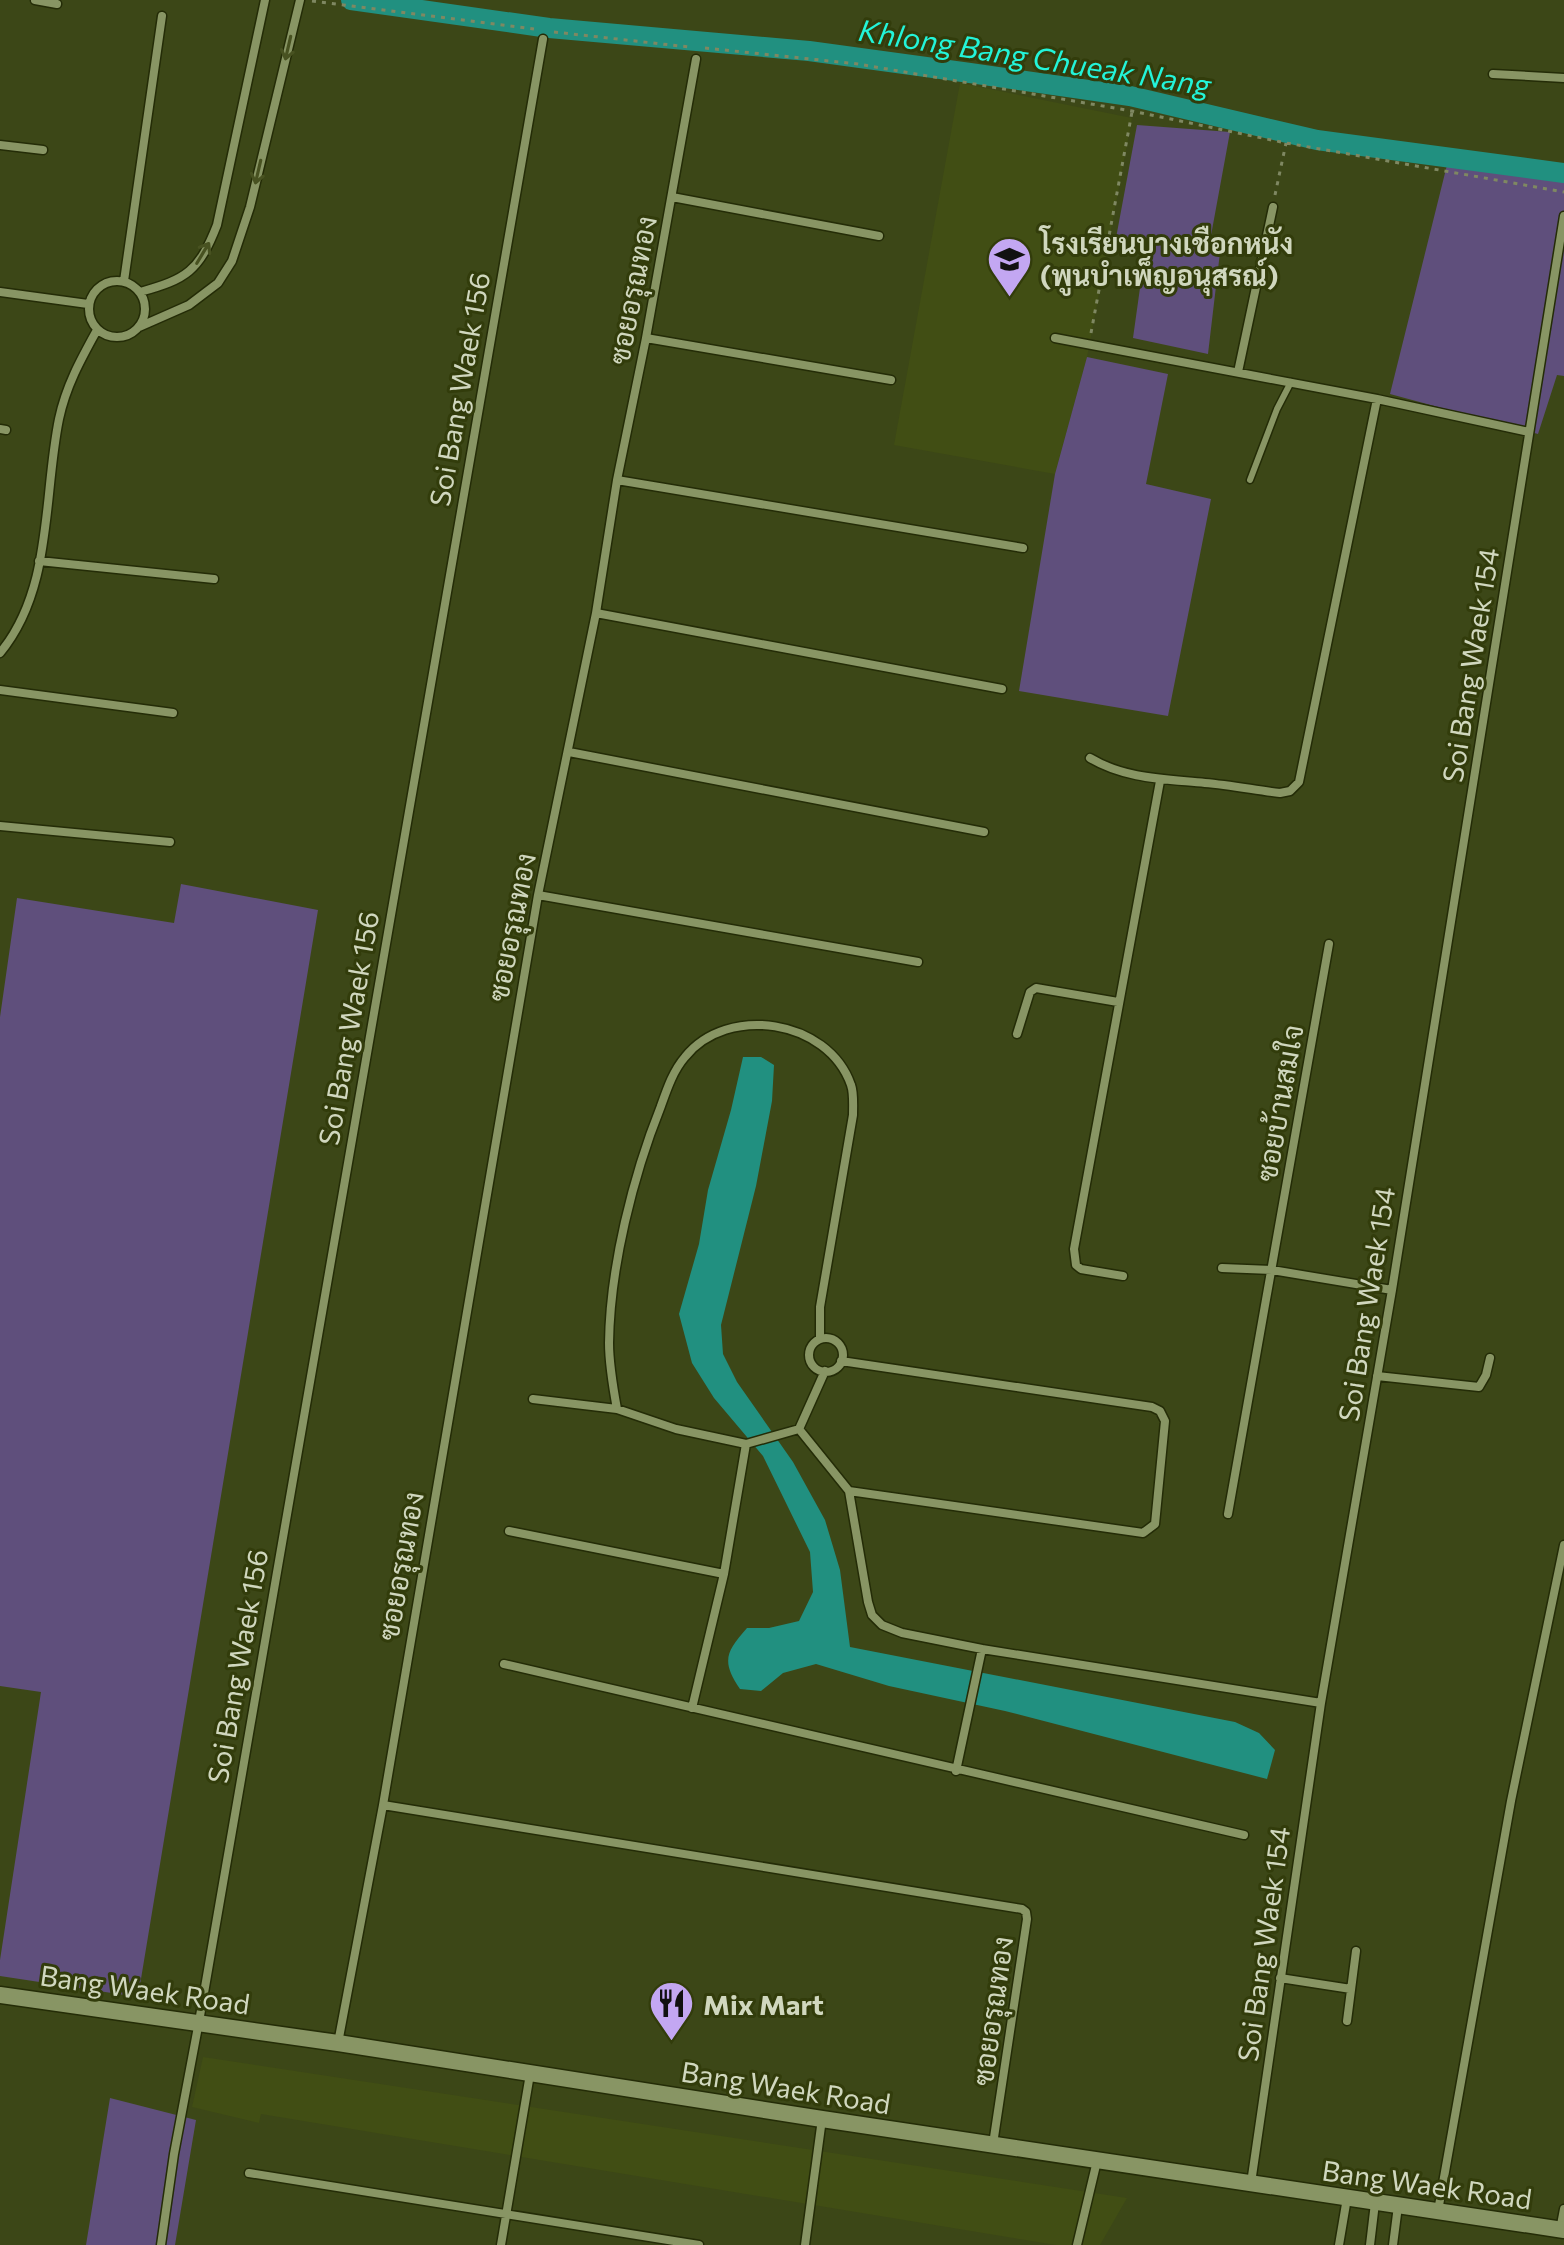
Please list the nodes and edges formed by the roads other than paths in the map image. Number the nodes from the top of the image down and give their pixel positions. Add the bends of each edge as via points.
1 (35, 0) edge
2 (265, 0) edge
3 (300, 0) edge
4 (57, 4) dead end
5 (162, 16) dead end
6 (543, 39) dead end
7 (696, 59) dead end
8 (1493, 74) dead end
9 (1564, 78) edge
10 (0, 145) edge
11 (43, 150) dead end
12 (672, 197) junction
13 (1273, 207) road end
14 (1564, 216) edge
15 (879, 236) dead end
16 (124, 281) junction
17 (0, 292) edge
18 (140, 292) junction
19 (88, 304) junction
20 (139, 327) junction
21 (97, 330) junction
22 (646, 338) junction
23 (1055, 338) dead end
24 (1238, 372) junction
25 (891, 380) dead end
26 (1291, 382) junction
27 (1377, 399) junction
28 (1529, 432) junction
29 (617, 480) junction
30 (1250, 480) dead end
31 (1023, 548) dead end
32 (39, 561) junction
33 (214, 579) dead end
34 (596, 613) junction
35 (0, 653) edge
36 (1002, 689) dead end
37 (0, 690) edge
38 (173, 713) dead end
39 (569, 752) junction
40 (1090, 758) dead end
41 (1160, 781) junction
42 (0, 826) edge
43 (984, 832) dead end
44 (170, 842) dead end
45 (538, 895) junction
46 (1329, 944) dead end
47 (918, 962) dead end
48 (1118, 1002) junction
49 (1017, 1034) dead end
50 (1222, 1268) dead end
51 (1272, 1270) junction
52 (1123, 1276) dead end
53 (1392, 1290) junction
54 (820, 1339) junction
55 (1490, 1358) dead end
56 (841, 1361) junction
57 (825, 1371) junction
58 (1377, 1376) junction
59 (533, 1399) dead end
60 (617, 1409) junction
61 (799, 1429) junction
62 (748, 1443) junction
63 (849, 1491) junction
64 (1228, 1514) dead end
65 (509, 1531) dead end
66 (1564, 1545) edge
67 (724, 1574) junction
68 (982, 1649) junction
69 (504, 1664) dead end
70 (1321, 1703) junction
71 (692, 1708) junction
72 (956, 1771) junction
73 (383, 1805) junction
74 (1244, 1835) dead end
75 (1356, 1951) dead end
76 (1280, 1978) junction
77 (1351, 1989) junction
78 (0, 1995) edge
79 (1347, 2021) dead end
80 (198, 2024) junction
81 (338, 2043) junction
82 (530, 2074) junction
83 (822, 2119) junction
84 (993, 2144) junction
85 (1097, 2161) junction
86 (249, 2173) dead end
87 (1251, 2184) junction
88 (1347, 2198) junction
89 (1375, 2203) junction
90 (1398, 2206) junction
91 (1564, 2209) edge
92 (1438, 2212) junction
93 (506, 2215) junction
94 (1562, 2230) edge
95 (161, 2245) edge
96 (501, 2245) edge
97 (699, 2245) edge
98 (805, 2245) edge
99 (1077, 2245) edge
100 (1339, 2245) edge
101 (1370, 2245) edge
102 (1393, 2245) edge

1 - 4 street
18 -> 2 street via 190,272 206,253 217,225
3 -> 20 street via 232,261 218,283 189,305
5 - 16 street
6 - 80 street, Soi Bang Waek 156
7 - 12 street, ซอยอรุณทอง
8 - 9 street
10 - 11 street
12 - 15 street
12 - 22 street, ซอยอรุณทอง
13 - 24 street
14 - 28 street, Soi Bang Waek 154
16 - 18 street
16 - 19 street via 97,288
17 - 19 street
18 - 20 street via 145,309
19 - 21 street
20 - 21 street via 123,337
21 - 32 street via 69,382 59,421
22 - 25 street
22 - 29 street, ซอยอรุณทอง
23 - 24 street
24 - 26 street
26 - 27 street
26 - 30 lane
27 - 28 street
27 - 41 street via 1299,782 1280,793
28 - 53 street, Soi Bang Waek 154
29 - 31 street
29 - 34 street, ซอยอรุณทอง
32 - 33 street
32 - 35 street via 35,590 17,632
34 - 36 street
34 - 39 street, ซอยอรุณทอง
37 - 38 street
39 - 43 street
39 - 45 street, ซอยอรุณทอง
40 - 41 street via 1106,768
41 - 48 street
42 - 44 street
45 - 47 street
45 - 73 street, ซอยอรุณทอง
46 - 51 street, ซอยบ้านสมใจ
48 - 49 street via 1036,988 1030,992
48 - 52 street via 1074,1249 1081,1269
50 - 51 street
51 - 53 street
51 - 64 street, ซอยบ้านสมใจ
53 - 58 street, Soi Bang Waek 154
54 - 56 street via 839,1344
54 - 57 street via 810,1348 809,1359
54 - 60 street via 820,1307 853,1115 852,1086 828,1050 794,1031 725,1028 682,1060 647,1141 625,1222 613,1297 610,1372
55 - 58 street via 1479,1387
56 - 57 street
56 - 63 street via 1152,1407 1165,1421 1155,1524 1143,1533
57 - 61 street
58 - 70 street, Soi Bang Waek 154
59 - 60 street
60 - 62 street via 676,1429
61 - 62 street
61 - 63 street
62 - 67 street
63 - 68 street via 872,1615 902,1633
65 - 67 street
66 - 92 street via 1511,1801
67 - 71 street
68 - 70 street
68 - 72 street
69 - 71 street
70 - 76 street, Soi Bang Waek 154
71 - 72 street
72 - 74 street
73 - 81 street, ซอยอรุณทอง
73 - 84 street, ซอยอรุณทอง via 1022,1909 1027,1919
75 - 77 street
76 - 77 street
76 - 87 street, Soi Bang Waek 154
77 - 79 street
78 - 80 main road, Bang Waek Road
80 - 81 main road, Bang Waek Road
80 - 95 street, Soi Bang Waek 156
81 - 82 main road, Bang Waek Road
82 - 83 main road, Bang Waek Road
82 - 93 street
83 - 84 main road, Bang Waek Road
83 - 98 street
84 - 85 main road, Bang Waek Road
85 - 87 main road, Bang Waek Road
85 - 99 street
86 - 93 street
87 - 88 main road, Bang Waek Road
88 - 89 main road, Bang Waek Road
88 - 100 street
89 - 90 main road, Bang Waek Road
89 - 101 street
90 - 92 main road, Bang Waek Road
90 - 102 street
91 - 94 street
92 - 94 main road, Bang Waek Road
93 - 96 street
93 - 97 street

